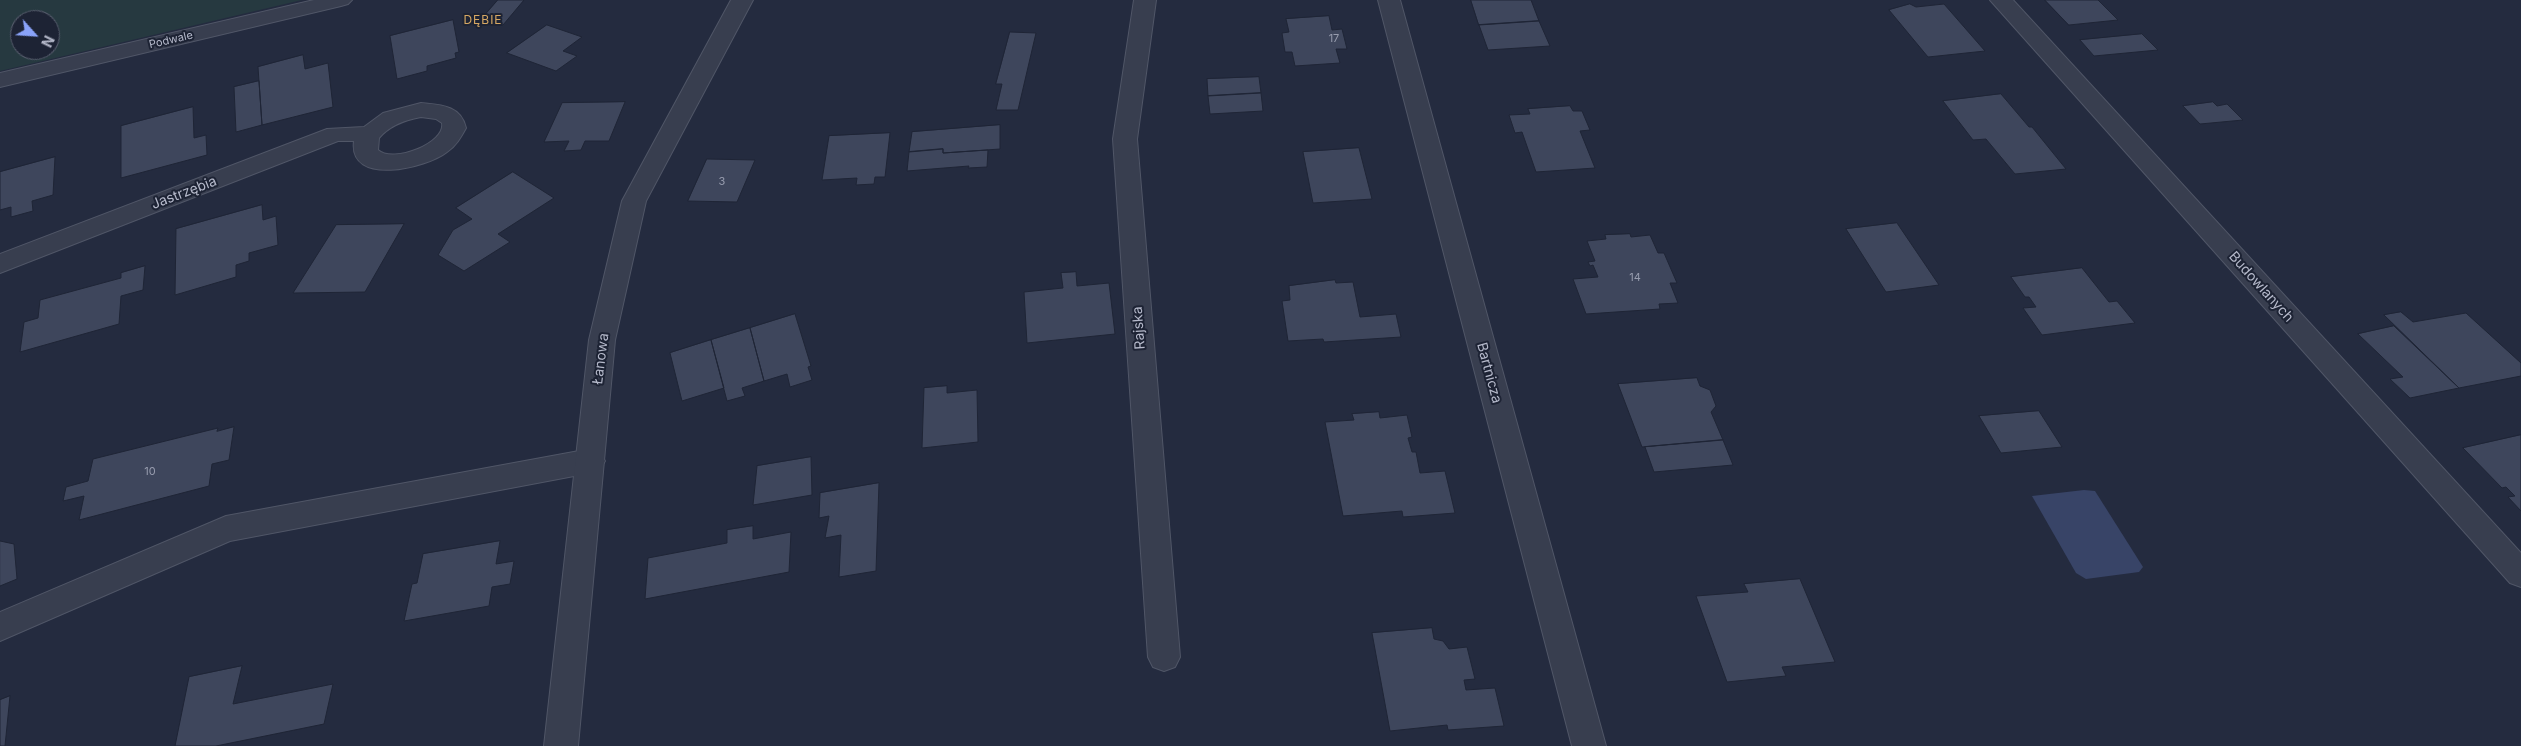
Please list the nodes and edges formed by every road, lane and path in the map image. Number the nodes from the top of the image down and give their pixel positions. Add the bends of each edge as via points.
1 (342, 0) edge
2 (742, 0) edge
3 (1145, 0) edge
4 (1389, 0) edge
5 (2001, 0) edge
6 (0, 80) edge
7 (370, 134) dead end
8 (0, 264) edge
9 (590, 461) junction
10 (2521, 574) edge
11 (0, 627) edge
12 (1164, 657) dead end
13 (561, 746) edge
14 (1589, 746) edge

1 - 6 street, Podwale
2 - 9 street, Łanowa via 634,201 602,340
3 - 12 street, Rajska via 1125,139
4 - 14 street, Bartnicza
5 - 10 street, Budowlanych
7 - 8 street, Jastrzębia via 335,134
9 - 11 street via 226,529
9 - 13 street, Łanowa

